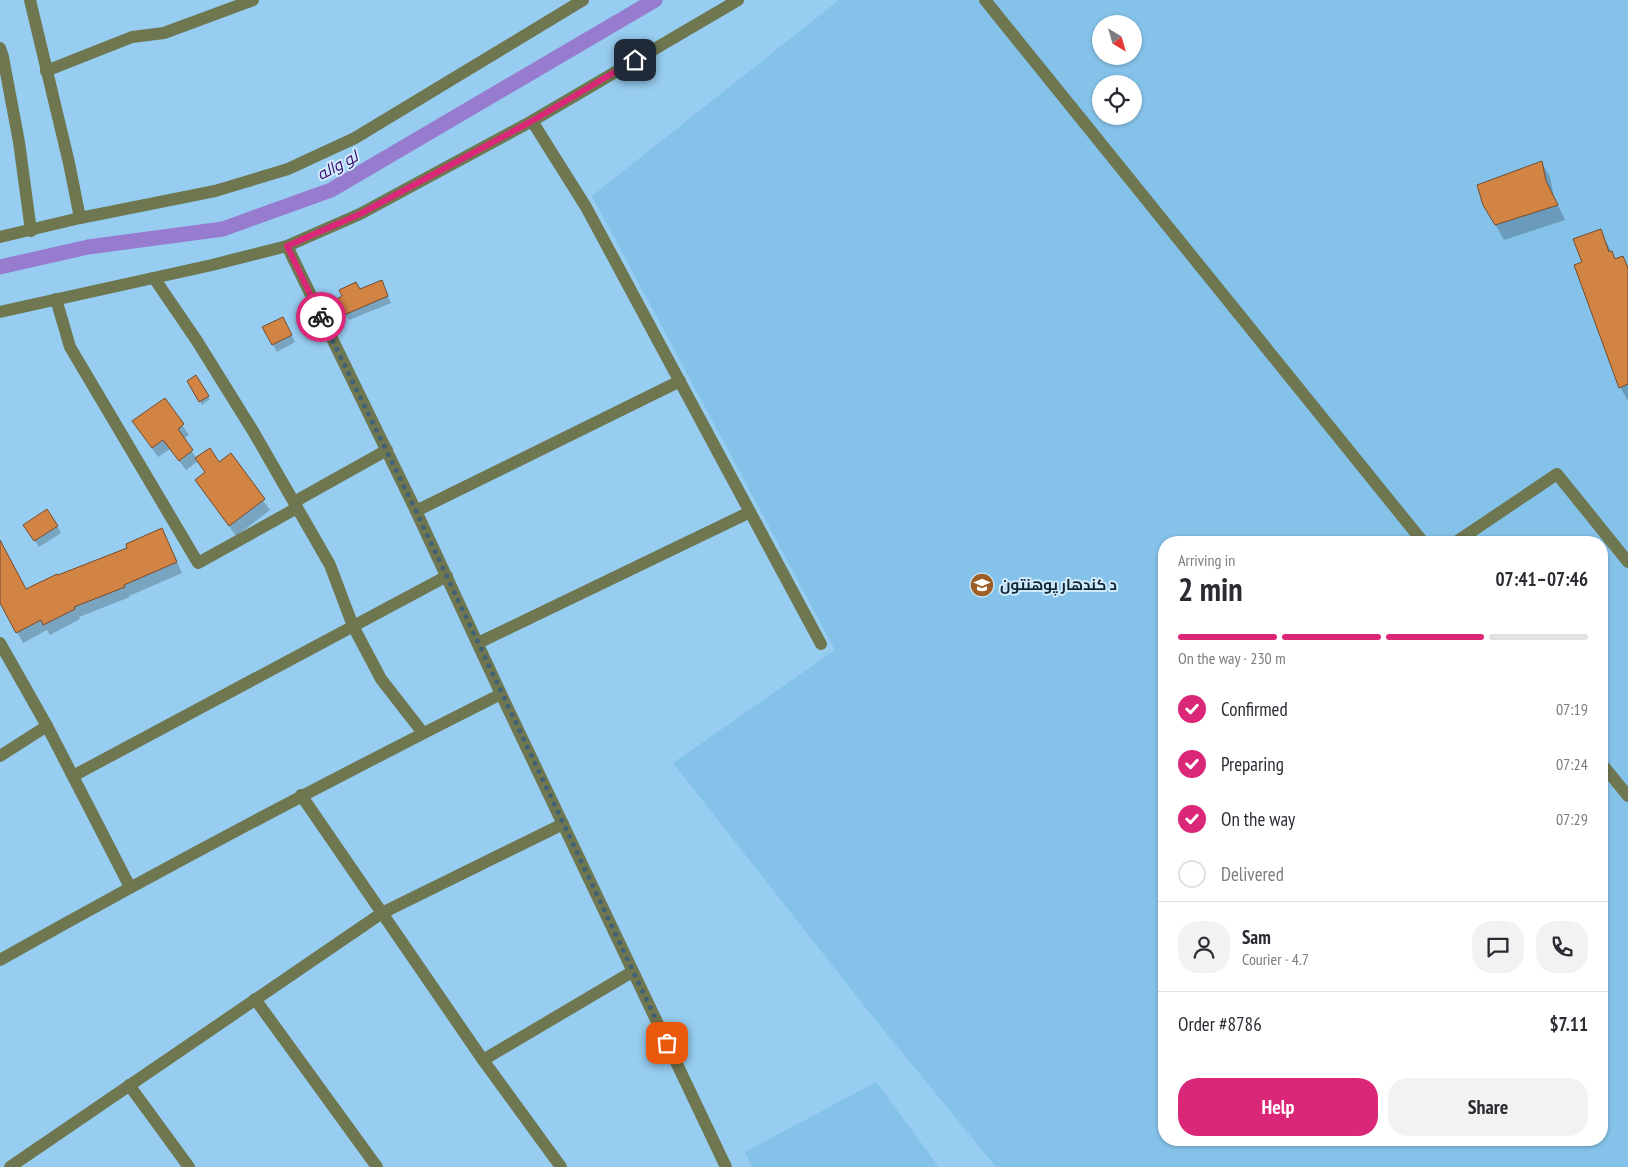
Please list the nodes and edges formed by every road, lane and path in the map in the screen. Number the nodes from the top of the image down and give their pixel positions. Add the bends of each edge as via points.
1 (30, 0) edge
2 (253, 0) edge
3 (583, 0) edge
4 (738, 0) edge
5 (985, 0) edge
6 (0, 48) edge
7 (46, 71) junction
8 (532, 121) junction
9 (80, 218) junction
10 (30, 231) junction
11 (0, 237) edge
12 (287, 246) junction
13 (154, 278) junction
14 (56, 299) junction
15 (0, 312) edge
16 (680, 381) junction
17 (387, 450) junction
18 (295, 505) junction
19 (416, 511) junction
20 (750, 512) junction
21 (1418, 536) edge
22 (1465, 536) edge
23 (1607, 536) edge
24 (1608, 537) edge
25 (1628, 562) edge
26 (446, 576) junction
27 (354, 626) junction
28 (0, 643) edge
29 (478, 643) junction
30 (821, 644) dead end
31 (501, 694) junction
32 (47, 726) junction
33 (423, 733) junction
34 (0, 756) edge
35 (1608, 771) edge
36 (73, 776) junction
37 (301, 795) junction
38 (1628, 796) edge
39 (563, 824) junction
40 (130, 887) junction
41 (382, 913) junction
42 (0, 960) edge
43 (632, 972) junction
44 (255, 999) junction
45 (483, 1060) junction
46 (129, 1085) junction
47 (10, 1167) edge
48 (189, 1167) edge
49 (377, 1167) edge
50 (560, 1167) edge
51 (726, 1167) edge

1 - 7 street
2 - 7 street via 164,33 132,37
3 - 9 street via 355,138 288,169 215,191
4 - 8 street
5 - 21 street
6 - 10 street via 19,142
7 - 9 street
8 - 12 street via 360,214
8 - 16 street via 586,207
9 - 10 street
10 - 11 street
12 - 13 street
12 - 17 street
13 - 14 street
13 - 18 street via 253,431
14 - 15 street
14 - 18 street via 70,348 198,563
16 - 19 street
16 - 20 street
17 - 18 street
17 - 19 street
18 - 27 street via 330,565
19 - 26 street
20 - 29 street
20 - 30 street
22 - 23 street via 1557,474
24 - 25 street
26 - 27 street
26 - 29 street
27 - 33 street via 381,679
27 - 36 street
28 - 32 street
29 - 31 street
31 - 33 street
31 - 39 street
32 - 34 street
32 - 36 street
33 - 37 street
35 - 38 street
36 - 40 street
37 - 40 street
37 - 41 street
39 - 41 street
39 - 43 street
40 - 42 street
41 - 44 street
41 - 45 street
43 - 45 street
43 - 51 street
44 - 46 street
44 - 49 street
45 - 50 street
46 - 47 street
46 - 48 street

